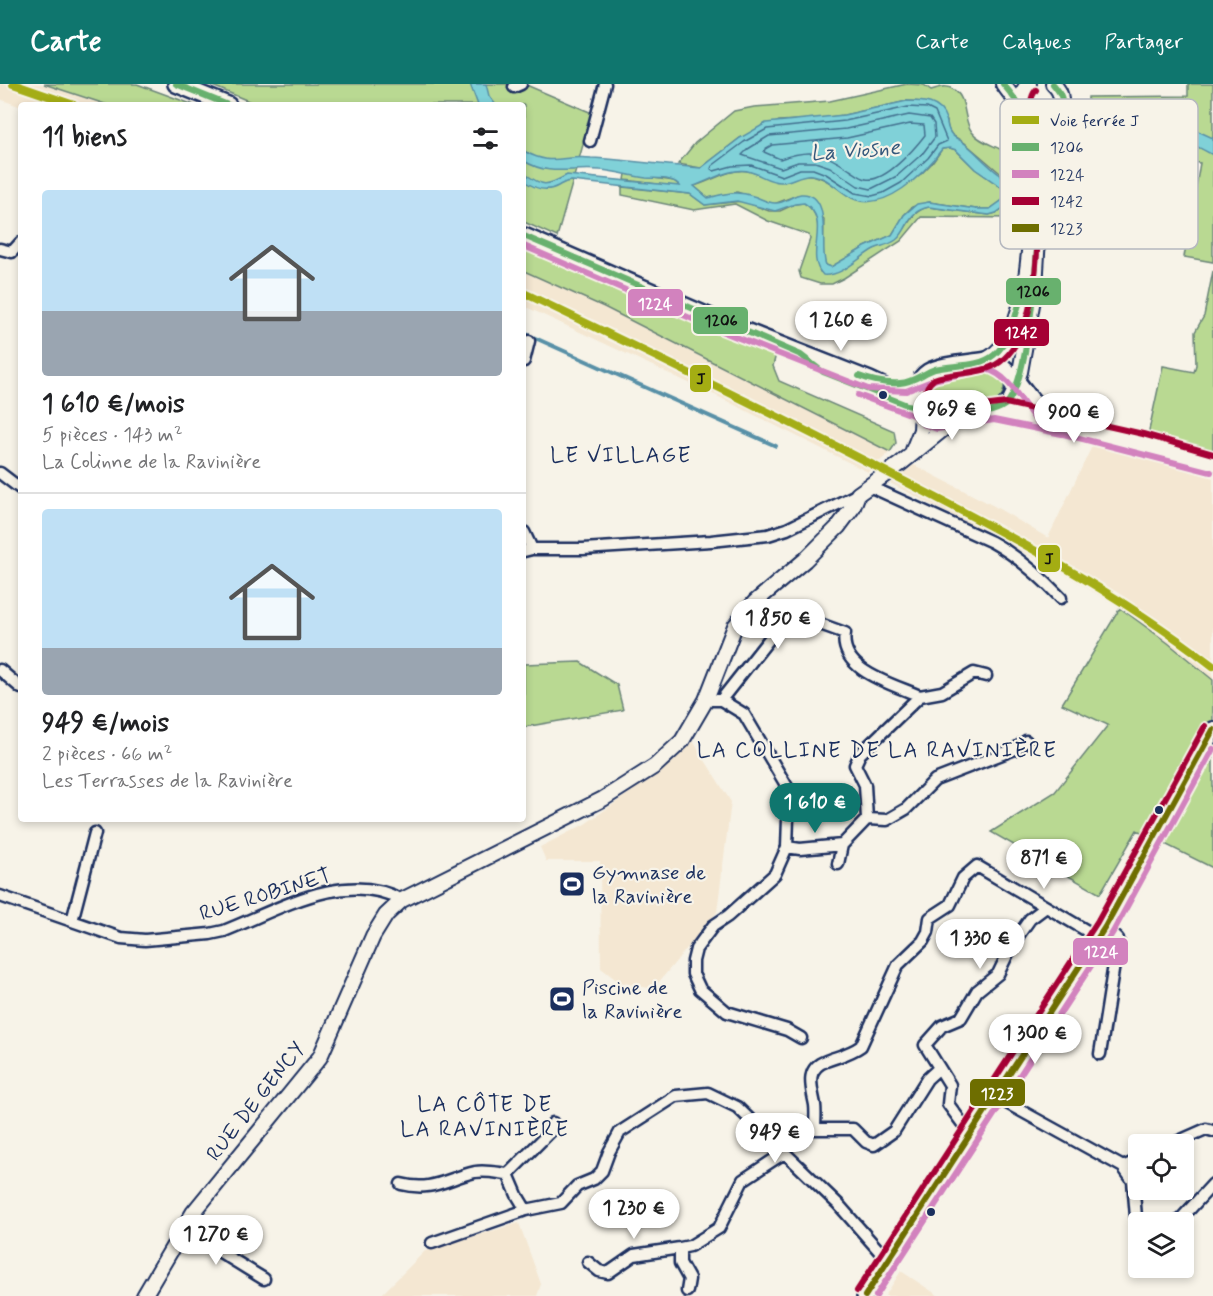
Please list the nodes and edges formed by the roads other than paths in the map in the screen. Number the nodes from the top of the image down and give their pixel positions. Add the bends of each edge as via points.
1 (176, 84) edge
2 (605, 84) edge
3 (1003, 84) edge
4 (1014, 84) edge
5 (1020, 84) edge
6 (1029, 84) edge
7 (1015, 99) edge
8 (1022, 99) edge
9 (221, 102) edge
10 (590, 141) dead end
11 (526, 237) edge
12 (18, 245) edge
13 (0, 249) edge
14 (1030, 249) edge
15 (1035, 249) edge
16 (530, 340) dead end
17 (526, 354) edge
18 (986, 360) junction
19 (927, 373) junction
20 (870, 380) junction
21 (1013, 381) junction
22 (920, 408) junction
23 (994, 411) junction
24 (957, 418) junction
25 (1048, 421) junction
26 (911, 454) junction
27 (1213, 463) edge
28 (0, 473) edge
29 (18, 487) edge
30 (864, 490) junction
31 (528, 550) edge
32 (1061, 598) dead end
33 (0, 670) edge
34 (986, 676) dead end
35 (18, 685) edge
36 (920, 696) junction
37 (706, 700) junction
38 (721, 700) junction
39 (1213, 729) edge
40 (1026, 741) dead end
41 (867, 819) junction
42 (95, 832) dead end
43 (842, 845) junction
44 (787, 847) junction
45 (838, 864) dead end
46 (0, 896) edge
47 (402, 900) junction
48 (1046, 907) junction
49 (72, 921) junction
50 (1102, 932) junction
51 (801, 1038) dead end
52 (1100, 1054) dead end
53 (939, 1068) junction
54 (994, 1096) junction
55 (553, 1123) dead end
56 (815, 1129) junction
57 (1213, 1131) edge
58 (1194, 1134) edge
59 (971, 1135) junction
60 (776, 1144) junction
61 (784, 1153) junction
62 (1128, 1165) edge
63 (1123, 1167) junction
64 (508, 1174) junction
65 (401, 1184) dead end
66 (1213, 1184) edge
67 (526, 1210) junction
68 (1136, 1212) edge
69 (1187, 1212) edge
70 (183, 1229) junction
71 (432, 1243) dead end
72 (680, 1248) junction
73 (888, 1261) junction
74 (588, 1262) dead end
75 (264, 1279) dead end
76 (687, 1291) dead end
77 (144, 1296) edge
78 (865, 1296) edge

1 - 9 main road
2 - 10 street
3 - 7 street
4 - 5 street
6 - 8 street
11 - 20 main road via 715,319
12 - 13 street via 12,252
14 - 18 street via 1026,284 1008,339
15 - 21 street via 1035,288
16 - 17 street
18 - 19 main road
18 - 21 main road via 1000,363
19 - 20 main road via 901,383
19 - 22 main road via 917,387
20 - 22 main road
21 - 23 main road via 1007,404
21 - 25 main road
22 - 24 main road via 938,420
22 - 26 street via 920,436
23 - 24 main road
23 - 25 main road
24 - 26 street
25 - 27 main road
26 - 30 street
28 - 29 street
30 - 31 street via 787,530 768,535
30 - 32 street via 992,542 1033,570
30 - 37 street via 838,527 755,602 735,626
33 - 35 street
34 - 36 street via 974,673 942,692
36 - 38 street via 863,672 851,658 845,633 795,615 785,619
36 - 41 street via 860,754 855,765 865,785
37 - 38 street
37 - 47 street via 682,741 655,766 603,799
38 - 44 street via 744,714 789,790
39 - 50 main road
40 - 41 street via 1015,749 934,780 906,809 887,820
41 - 43 street
42 - 49 street
43 - 44 street
43 - 45 street
44 - 51 street via 775,874 713,926 696,949 693,974 700,988 727,1012 787,1029
46 - 49 street, RUE ROBINET
47 - 49 street, RUE ROBINET via 371,888 334,890 224,931 145,940 122,938
47 - 70 street, RUE DE GENCY via 386,915 373,936 320,1057
48 - 50 street
48 - 53 street via 1030,919 998,975 977,991 961,1018 942,1026 925,1045
48 - 56 street via 978,866 963,878 950,905 930,918 923,941 898,965 861,1046 823,1062 813,1071 810,1086
50 - 52 street via 1118,939
50 - 54 main road
53 - 56 street via 927,1078 894,1131 874,1145 853,1129
53 - 59 street via 950,1085 948,1104
54 - 59 main road
54 - 63 street
55 - 64 street via 551,1131
56 - 60 street via 796,1129
57 - 58 street via 1206,1129
59 - 73 main road
60 - 61 street
60 - 67 street via 737,1107 708,1093 676,1096 620,1132 602,1171 594,1179 577,1186 561,1203
61 - 72 street via 743,1180 719,1228
61 - 73 street via 838,1204
62 - 63 street
63 - 68 street via 1133,1181
64 - 65 street via 477,1171 432,1186
64 - 67 street
66 - 69 street
67 - 71 street
70 - 75 street
70 - 77 street, RUE DE GENCY
72 - 74 street via 634,1255 608,1273 598,1271
72 - 76 street via 680,1263 689,1279
73 - 78 main road

